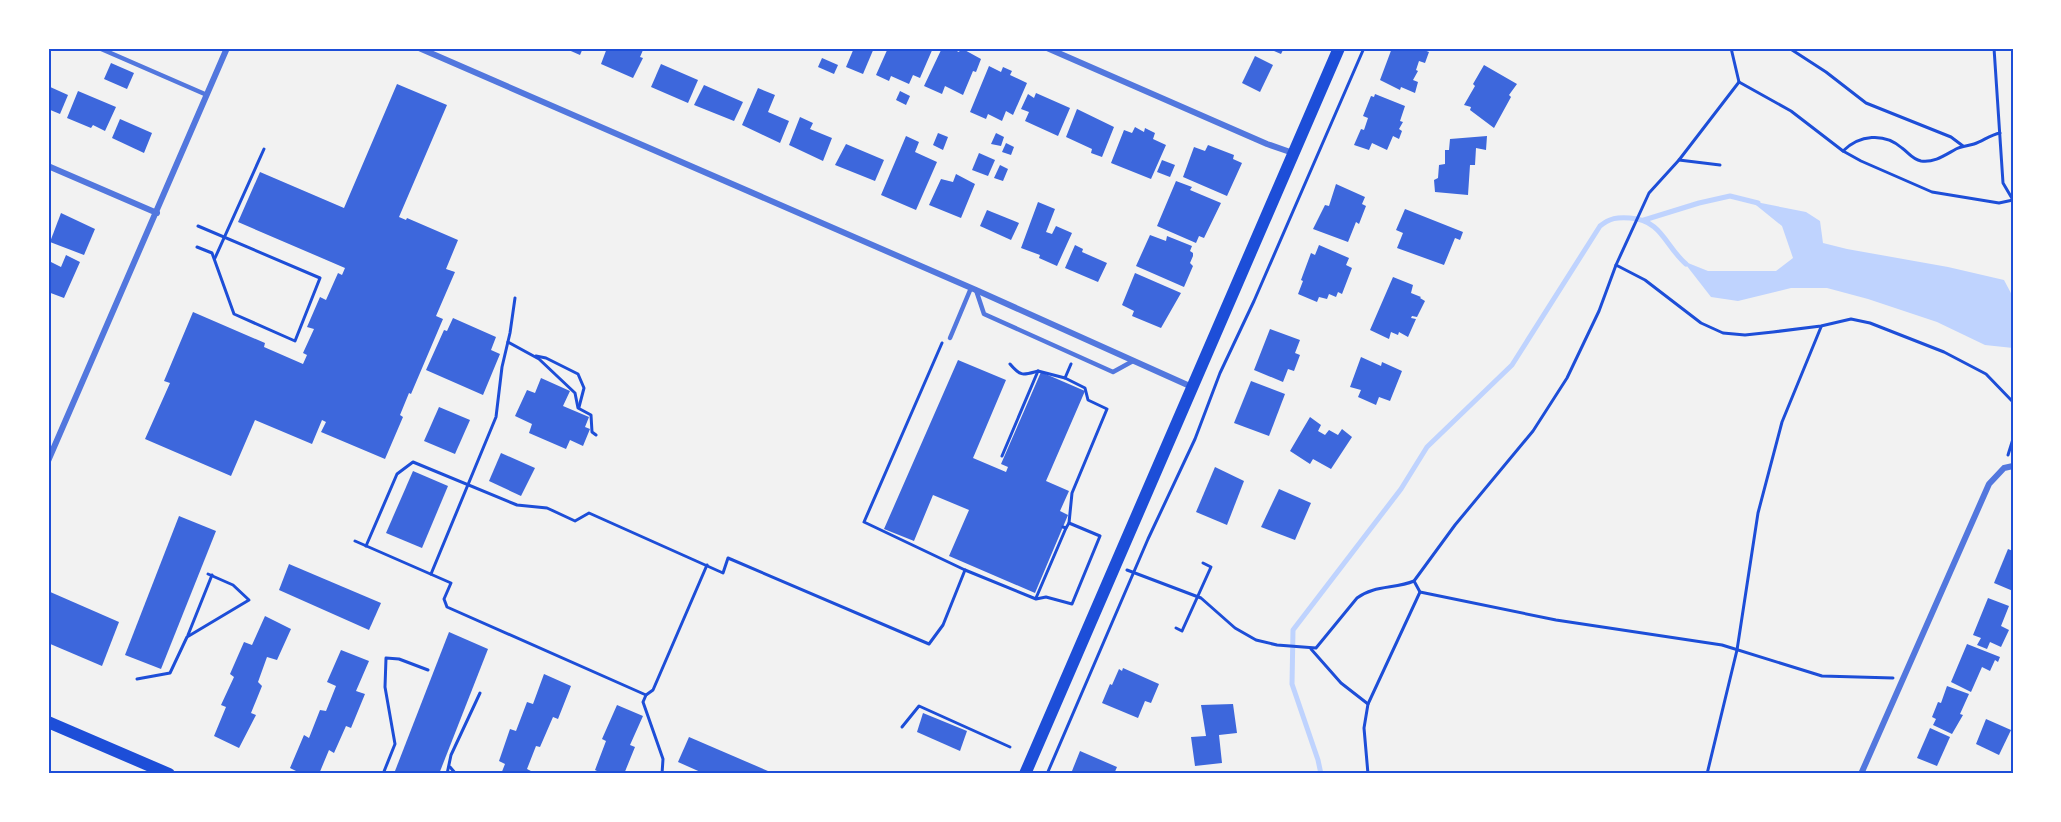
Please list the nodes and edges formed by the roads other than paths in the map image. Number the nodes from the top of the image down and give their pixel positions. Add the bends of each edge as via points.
1 (99, 48) edge
2 (227, 48) edge
3 (418, 48) edge
4 (1047, 48) edge
5 (1339, 48) edge
6 (207, 95) junction
7 (1293, 153) junction
8 (48, 166) edge
9 (157, 213) junction
10 (974, 289) junction
11 (948, 336) road end
12 (1133, 361) junction
13 (1192, 387) junction
14 (48, 441) edge
15 (55, 444) junction
16 (48, 461) edge
17 (2013, 466) edge
18 (48, 722) edge
19 (169, 774) edge
20 (1025, 774) edge
21 (1861, 774) edge

1 - 6 lane
2 - 6 street
3 - 10 street
4 - 7 street
5 - 7 main road
6 - 9 street
7 - 13 main road
8 - 9 street
9 - 15 street
10 - 11 lane
10 - 12 street
10 - 12 lane via 984,314 1008,326 1113,372
12 - 13 street
13 - 20 main road
14 - 15 street
15 - 16 street
17 - 21 street via 2004,468 1989,484
18 - 19 main road

